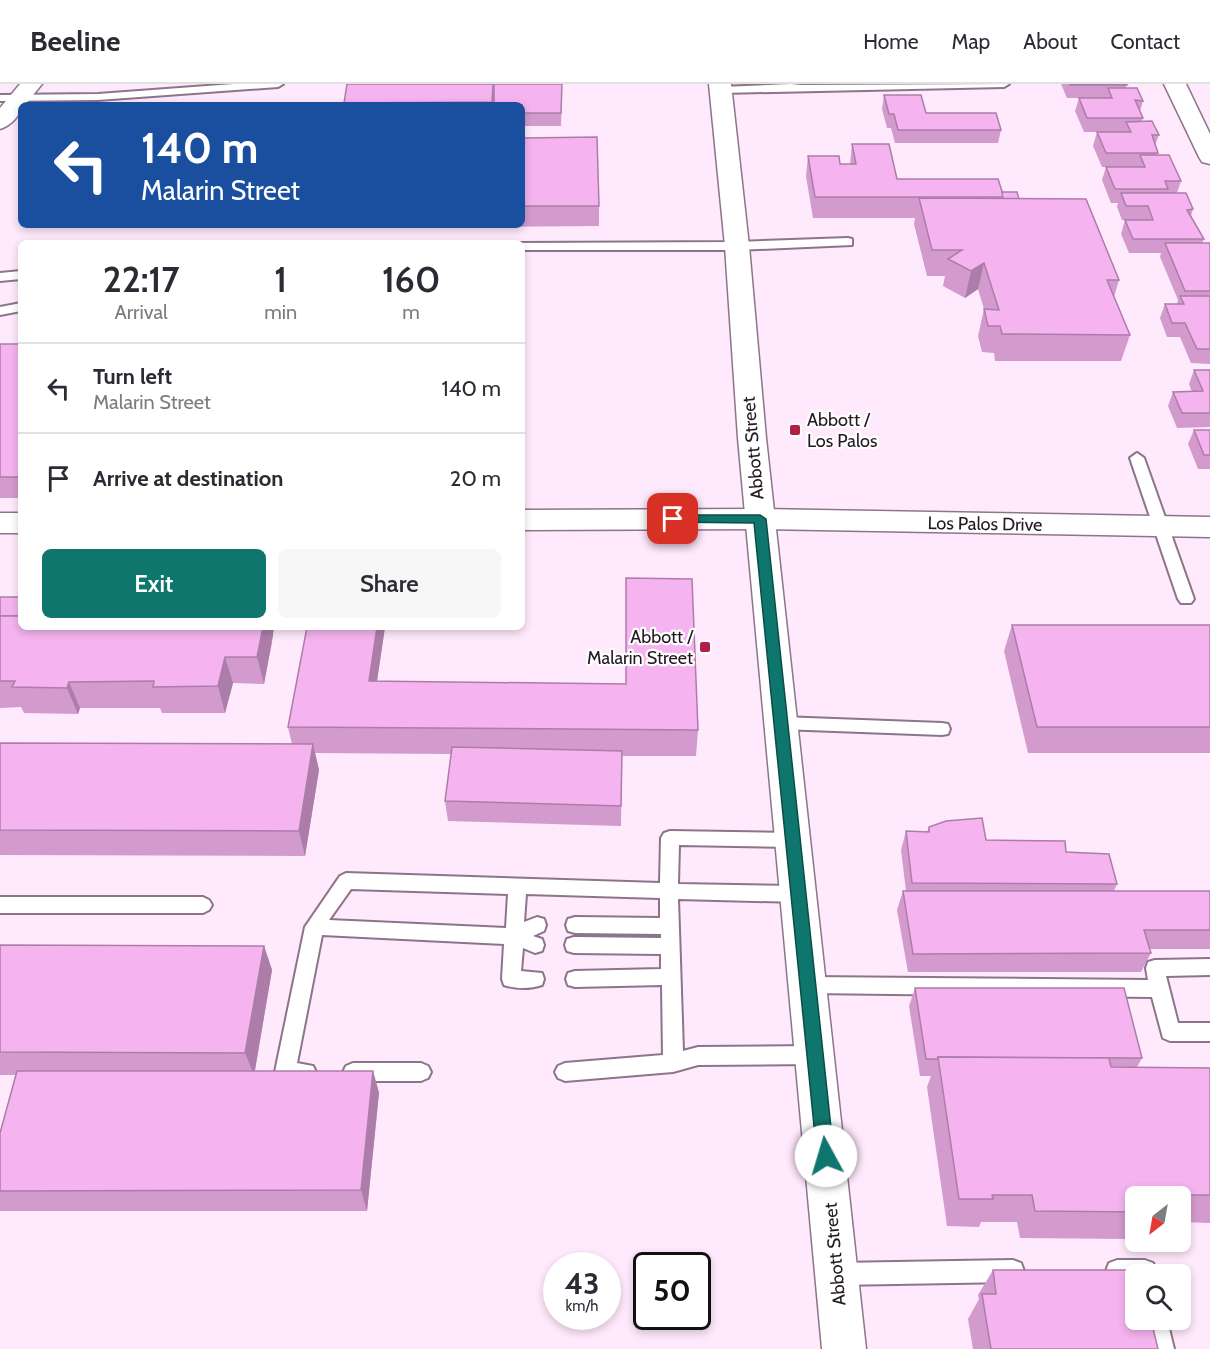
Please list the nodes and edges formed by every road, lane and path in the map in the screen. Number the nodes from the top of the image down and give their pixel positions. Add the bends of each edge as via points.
1 (278, 84) edge
2 (1004, 84) edge
3 (1175, 84) edge
4 (796, 86) edge
5 (721, 87) edge
6 (17, 94) edge
7 (0, 122) edge
8 (1210, 157) edge
9 (848, 242) dead end
10 (525, 246) edge
11 (737, 246) junction
12 (18, 275) edge
13 (0, 277) edge
14 (18, 308) edge
15 (0, 311) edge
16 (1137, 458) dead end
17 (760, 519) junction
18 (525, 520) edge
19 (0, 523) edge
20 (18, 523) edge
21 (1160, 527) junction
22 (1210, 527) edge
23 (1186, 599) dead end
24 (781, 723) junction
25 (942, 729) dead end
26 (792, 840) junction
27 (518, 885) junction
28 (669, 891) junction
29 (799, 894) junction
30 (0, 905) edge
31 (203, 905) dead end
32 (537, 925) dead end
33 (575, 925) dead end
34 (668, 926) junction
35 (314, 927) junction
36 (514, 936) junction
37 (535, 945) dead end
38 (574, 945) dead end
39 (669, 946) junction
40 (1210, 967) edge
41 (670, 977) junction
42 (535, 979) dead end
43 (575, 979) dead end
44 (808, 985) junction
45 (1160, 989) junction
46 (1210, 1032) edge
47 (815, 1055) junction
48 (673, 1063) junction
49 (421, 1072) dead end
50 (565, 1072) dead end
51 (1037, 1271) edge
52 (1097, 1271) edge
53 (1125, 1271) edge
54 (837, 1274) junction
55 (1158, 1330) edge
56 (844, 1349) edge
57 (1163, 1349) edge

1 - 6 lane via 99,97
2 - 4 lane
3 - 8 main road
4 - 5 lane
5 - 11 main road, Abbott Street
6 - 7 main road
9 - 11 lane
10 - 11 lane
11 - 17 main road, Abbott Street
12 - 13 lane
14 - 15 lane
16 - 21 lane
17 - 18 main road, Los Palos Drive
17 - 21 main road, Los Palos Drive
17 - 24 main road, Abbott Street
19 - 20 main road
21 - 22 main road, Los Palos Drive
21 - 23 lane
24 - 25 lane
24 - 26 main road, Abbott Street
26 - 28 lane via 670,838
26 - 29 main road, Abbott Street
27 - 28 lane
27 - 35 lane via 346,881
27 - 36 lane
28 - 29 lane
28 - 34 lane
29 - 44 main road, Abbott Street
30 - 31 lane
32 - 36 lane
33 - 34 lane
34 - 39 lane
35 - 36 lane
35 - 49 lane via 285,1072
36 - 37 lane
36 - 42 lane via 511,979
38 - 39 lane
39 - 41 lane
40 - 45 lane via 1155,968
41 - 43 lane
41 - 48 lane
44 - 45 lane
44 - 47 main road, Abbott Street
45 - 46 lane via 1170,1032
47 - 48 lane via 698,1056
47 - 54 main road, Abbott Street
48 - 50 lane
51 - 54 lane
52 - 53 lane
54 - 56 main road, Abbott Street
55 - 57 lane

